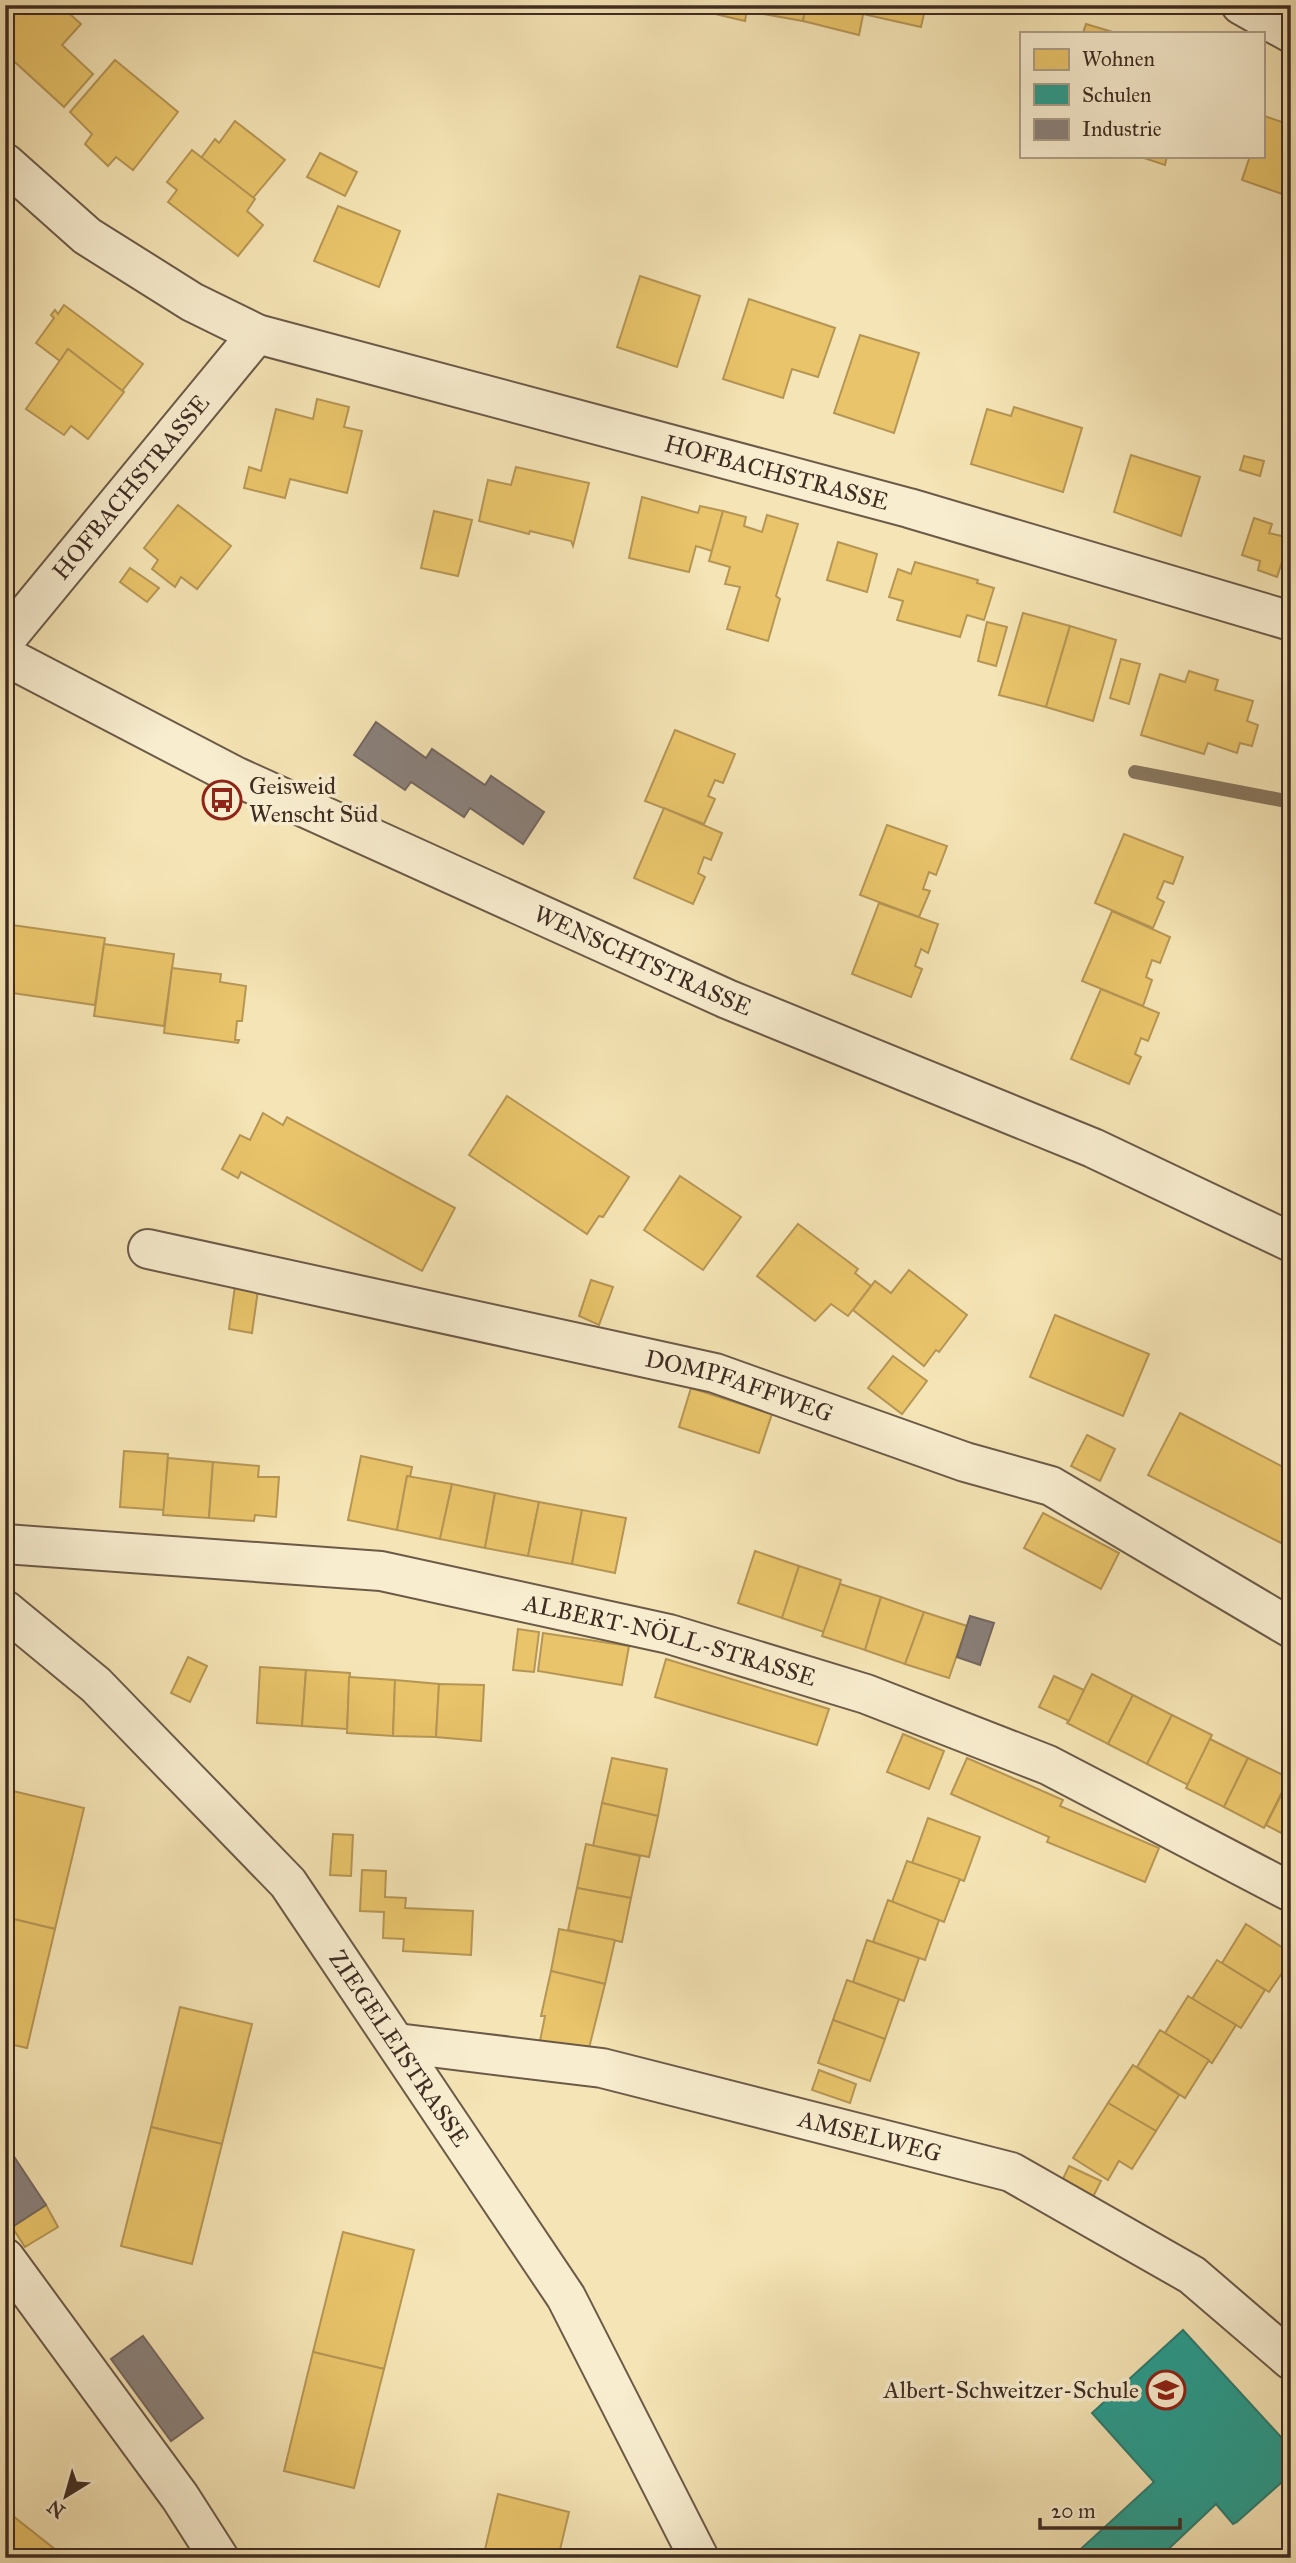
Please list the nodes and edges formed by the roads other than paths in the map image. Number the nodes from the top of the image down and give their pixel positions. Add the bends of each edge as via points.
1 (1241, 5) edge
2 (1291, 33) edge
3 (5, 163) edge
4 (257, 334) junction
5 (1291, 621) edge
6 (5, 640) edge
7 (5, 656) edge
8 (1291, 1242) edge
9 (148, 1249) dead end
10 (5, 1544) edge
11 (5, 1610) edge
12 (1291, 1628) edge
13 (1291, 1892) edge
14 (397, 2043) junction
15 (5, 2258) edge
16 (1291, 2360) edge
17 (219, 2558) edge
18 (699, 2558) edge

1 - 2 street
3 - 4 street, HOFBACHSTRASSE via 87,236 192,302
4 - 5 street, HOFBACHSTRASSE via 909,508
4 - 6 street, HOFBACHSTRASSE
7 - 8 street, WENSCHTSTRASSE via 237,777 727,999 1093,1148
9 - 12 street, DOMPFAFFWEG via 715,1373 965,1462 1051,1486
10 - 13 street, ALBERT-NÖLL-STRASSE via 381,1571 668,1633 866,1694 1048,1765
11 - 14 street, ZIEGELEISTRASSE via 96,1685 288,1884
14 - 16 street, AMSELWEG via 602,2068 1011,2172 1192,2276
14 - 18 street, ZIEGELEISTRASSE via 566,2297
15 - 17 street via 180,2497

